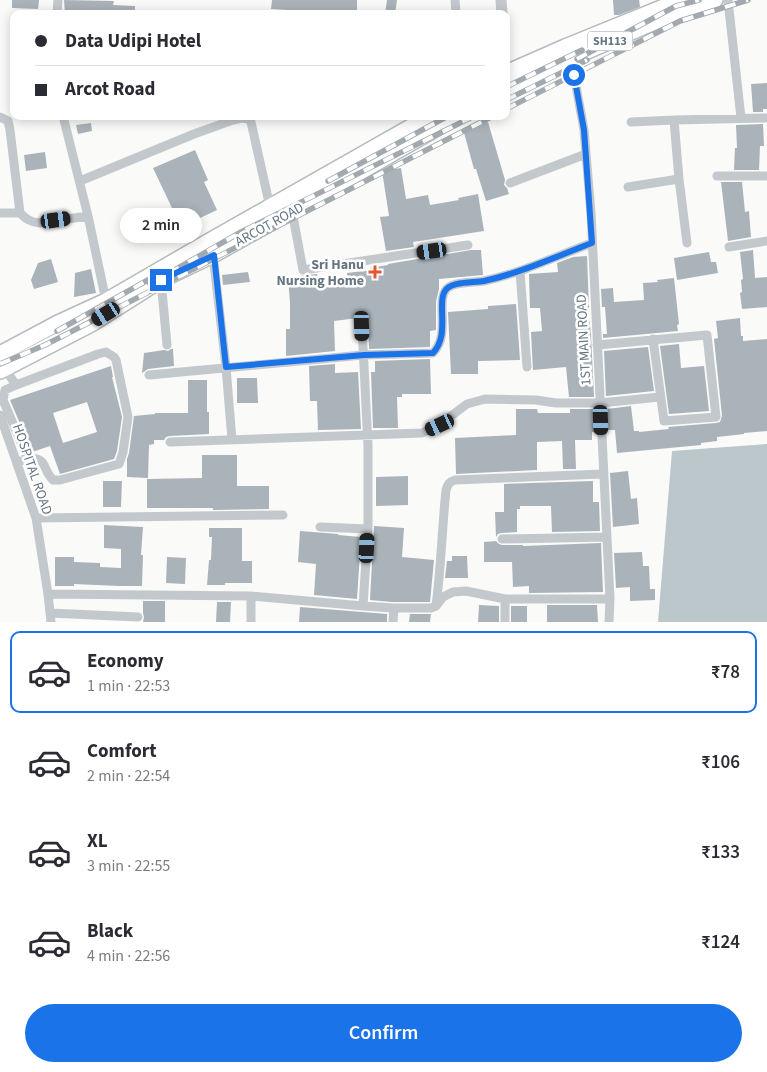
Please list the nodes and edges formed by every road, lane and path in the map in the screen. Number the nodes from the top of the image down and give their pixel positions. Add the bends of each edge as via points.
1 (716, 0) edge
2 (728, 0) edge
3 (672, 2) edge
4 (571, 58) junction
5 (510, 79) edge
6 (510, 80) edge
7 (0, 116) edge
8 (741, 118) junction
9 (767, 118) edge
10 (64, 120) edge
11 (234, 120) edge
12 (249, 120) edge
13 (423, 120) edge
14 (451, 120) edge
15 (674, 120) junction
16 (631, 122) dead end
17 (586, 154) junction
18 (717, 176) dead end
19 (767, 176) edge
20 (679, 179) junction
21 (80, 182) junction
22 (510, 183) dead end
23 (628, 187) dead end
24 (270, 207) junction
25 (292, 211) junction
26 (20, 212) junction
27 (0, 213) edge
28 (88, 216) junction
29 (767, 241) edge
30 (592, 243) junction
31 (686, 243) dead end
32 (468, 246) dead end
33 (729, 247) dead end
34 (210, 249) junction
35 (520, 271) junction
36 (161, 280) junction
37 (106, 302) junction
38 (362, 326) dead end
39 (653, 339) junction
40 (166, 345) dead end
41 (597, 345) junction
42 (0, 354) edge
43 (364, 355) junction
44 (226, 367) junction
45 (527, 367) dead end
46 (5, 369) edge
47 (148, 375) dead end
48 (16, 385) junction
49 (660, 397) junction
50 (600, 403) junction
51 (0, 415) edge
52 (368, 434) junction
53 (232, 440) junction
54 (170, 442) dead end
55 (28, 459) junction
56 (17, 462) junction
57 (603, 474) junction
58 (283, 515) dead end
59 (36, 518) junction
60 (320, 527) dead end
61 (368, 529) junction
62 (606, 537) junction
63 (502, 539) dead end
64 (48, 594) junction
65 (251, 596) junction
66 (505, 599) junction
67 (610, 599) junction
68 (363, 606) junction
69 (436, 606) junction
70 (394, 608) junction
71 (138, 616) dead end
72 (50, 618) edge
73 (251, 622) edge
74 (393, 622) edge
75 (505, 622) edge
76 (609, 622) edge

1 - 4 main road, SH113 via 668,16
2 - 8 street
3 - 5 main road, SH113 via 565,47
4 - 6 main road, SH113
4 - 17 street, 1ST MAIN ROAD
7 - 26 street via 8,121 10,130
8 - 9 street
8 - 15 street
10 - 21 street
11 - 21 street
12 - 24 street
13 - 24 main road, ARCOT ROAD
14 - 25 main road, ARCOT ROAD
15 - 16 street
15 - 20 street
17 - 22 street
17 - 30 street, 1ST MAIN ROAD
18 - 19 street
20 - 23 street
20 - 31 street
21 - 28 street
24 - 34 main road, ARCOT ROAD
25 - 32 street via 302,270
25 - 34 main road, ARCOT ROAD
26 - 27 street
26 - 28 street via 26,219 40,223
28 - 37 street
29 - 33 street
30 - 35 street
30 - 41 street, 1ST MAIN ROAD
34 - 36 main road, ARCOT ROAD
34 - 37 main road, ARCOT ROAD
34 - 44 street
35 - 43 street via 451,285 445,290 442,298 442,339 433,353
35 - 45 street
36 - 40 street
36 - 46 main road, ARCOT ROAD via 93,323
37 - 42 main road, ARCOT ROAD
38 - 43 street
39 - 41 street
39 - 49 street
39 - 49 street via 707,335 716,417 664,422
41 - 50 street, 1ST MAIN ROAD
42 - 46 main road
43 - 44 street
43 - 52 street
44 - 47 street
44 - 53 street
46 - 48 street
48 - 55 street via 5,390 4,400
48 - 55 street via 106,352 116,360 128,417 119,464 53,480 40,460
49 - 50 street
50 - 52 street via 486,400 467,404 440,425 422,433
50 - 57 street, 1ST MAIN ROAD
51 - 56 street, HOSPITAL ROAD
52 - 53 street
52 - 61 street
53 - 54 street
55 - 56 street
56 - 59 street, HOSPITAL ROAD
57 - 62 street, 1ST MAIN ROAD
57 - 69 street via 451,481 446,490
58 - 59 street
59 - 64 street, HOSPITAL ROAD
60 - 61 street
61 - 68 street
62 - 63 street
62 - 67 street, 1ST MAIN ROAD
64 - 65 street
64 - 72 street, HOSPITAL ROAD
65 - 68 street
65 - 73 street
66 - 67 street
66 - 69 street via 466,591 453,592
66 - 75 street
67 - 76 street, 1ST MAIN ROAD
68 - 70 street
69 - 70 street
70 - 74 street
71 - 72 street

